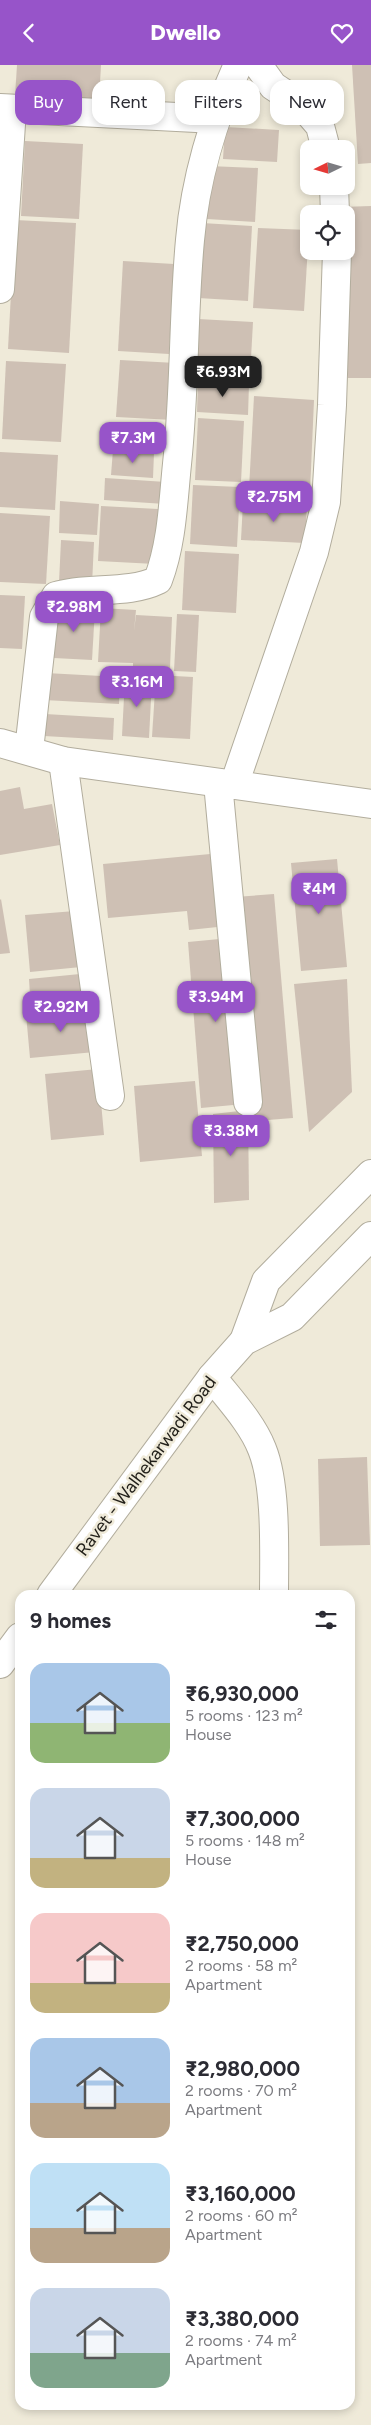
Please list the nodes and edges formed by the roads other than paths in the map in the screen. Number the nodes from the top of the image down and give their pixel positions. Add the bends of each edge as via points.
1 (238, 65) edge
2 (258, 65) edge
3 (231, 80) edge
4 (6, 109) edge
5 (175, 117) edge
6 (214, 125) edge
7 (324, 140) edge
8 (336, 260) edge
9 (0, 289) edge
10 (0, 743) edge
11 (29, 750) junction
12 (63, 761) junction
13 (226, 784) junction
14 (371, 804) edge
15 (110, 1096) dead end
16 (248, 1102) dead end
17 (371, 1174) edge
18 (371, 1237) edge
19 (244, 1341) junction
20 (212, 1377) junction
21 (55, 1590) edge
22 (274, 1590) edge
23 (15, 1644) edge
24 (0, 1664) edge

1 - 3 street
2 - 7 street via 273,86 302,105 320,126
4 - 5 street
4 - 9 street
6 - 11 street via 190,239 182,421 166,558 158,580 144,586 73,591 56,596 44,617
8 - 13 street via 326,502 314,552
10 - 11 street
11 - 12 street
12 - 13 street
12 - 15 street
13 - 14 street
13 - 16 street
17 - 19 street via 266,1281
18 - 19 street via 292,1317
19 - 20 street, Ravet - Walhekarwadi Road
20 - 21 street, Ravet - Walhekarwadi Road
20 - 22 street via 262,1449 268,1472 274,1535
23 - 24 street

